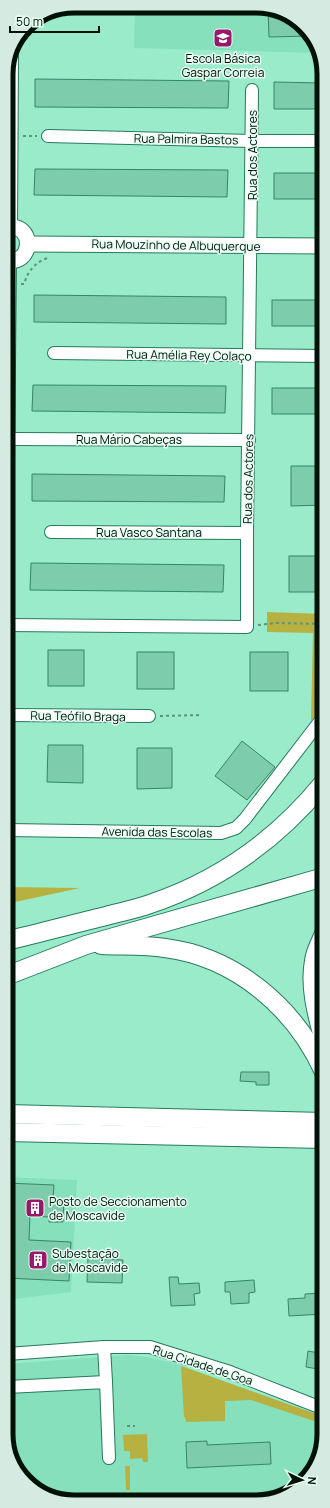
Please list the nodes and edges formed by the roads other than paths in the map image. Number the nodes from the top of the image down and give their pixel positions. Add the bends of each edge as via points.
1 (252, 90) dead end
2 (48, 136) road end
3 (252, 141) junction
4 (317, 141) edge
5 (13, 228) edge
6 (28, 244) junction
7 (251, 246) junction
8 (317, 246) edge
9 (13, 259) edge
10 (54, 353) dead end
11 (250, 356) junction
12 (317, 356) edge
13 (13, 439) edge
14 (249, 440) junction
15 (51, 532) dead end
16 (247, 533) junction
17 (13, 626) edge
18 (13, 715) edge
19 (149, 716) road end
20 (317, 725) edge
21 (317, 790) edge
22 (13, 830) edge
23 (317, 879) edge
24 (13, 939) edge
25 (86, 944) junction
26 (317, 950) edge
27 (13, 973) edge
28 (317, 1014) edge
29 (317, 1057) edge
30 (13, 1114) edge
31 (317, 1120) edge
32 (13, 1133) edge
33 (317, 1139) edge
34 (104, 1347) junction
35 (13, 1354) edge
36 (106, 1382) junction
37 (13, 1387) edge
38 (317, 1406) edge
39 (109, 1458) dead end

1 - 3 street, Rua dos Actores
2 - 3 street, Rua Palmira Bastos
3 - 4 street, Rua Palmira Bastos
3 - 7 street, Rua dos Actores
5 - 6 main road via 25,234
6 - 7 main road, Rua Mouzinho de Albuquerque
6 - 9 main road via 25,254 21,258
7 - 8 main road, Rua Mouzinho de Albuquerque
7 - 11 street, Rua dos Actores
10 - 11 street, Rua Amélia Rey Colaço
11 - 12 street, Rua Amélia Rey Colaço
11 - 14 street, Rua dos Actores
13 - 14 street, Rua Mário Cabeças
14 - 16 street, Rua dos Actores
15 - 16 street, Rua Vasco Santana
16 - 17 street, Rua dos Actores via 247,627
18 - 19 street, Rua Teófilo Braga
20 - 22 street, Avenida das Escolas via 236,828 221,833
21 - 24 highway via 293,817 260,846 232,866 199,883 149,904
23 - 25 highway
25 - 27 highway
25 - 29 highway via 165,948 202,957 234,972 252,983 284,1011 305,1037
26 - 28 highway via 313,978
30 - 31 highway
32 - 33 highway
34 - 35 street, Rua Cidade de Goa
34 - 36 street
34 - 38 street, Rua Cidade de Goa via 150,1347 230,1372
36 - 37 street
36 - 39 street

